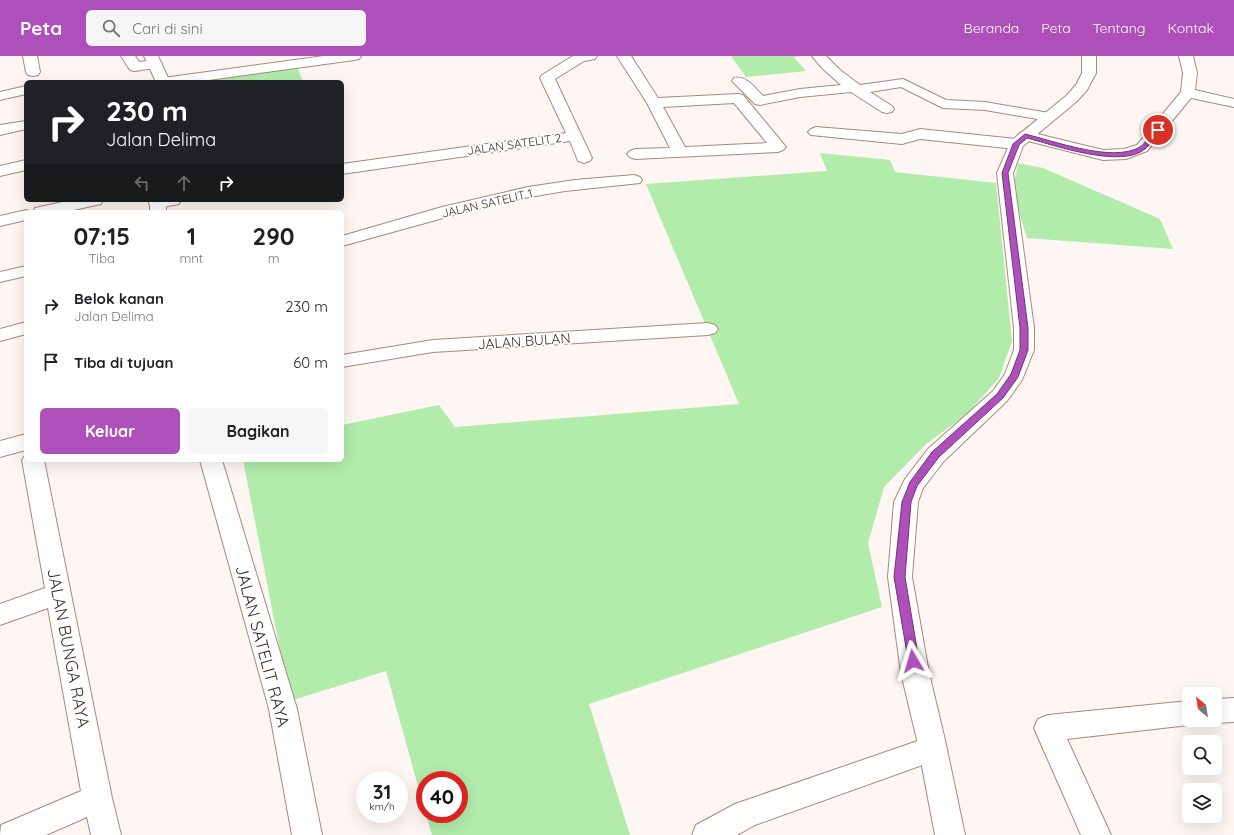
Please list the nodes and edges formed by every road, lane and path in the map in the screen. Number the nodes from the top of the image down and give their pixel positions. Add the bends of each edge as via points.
1 (30, 56) edge
2 (128, 56) edge
3 (354, 56) edge
4 (590, 56) edge
5 (624, 56) edge
6 (819, 56) edge
7 (1089, 56) edge
8 (1186, 56) edge
9 (153, 60) edge
10 (33, 72) dead end
11 (162, 80) edge
12 (178, 80) edge
13 (739, 81) dead end
14 (854, 89) junction
15 (24, 90) edge
16 (1188, 93) junction
17 (0, 96) edge
18 (654, 103) junction
19 (1234, 103) edge
20 (887, 110) dead end
21 (1049, 117) junction
22 (24, 125) edge
23 (0, 130) edge
24 (816, 132) dead end
25 (575, 136) junction
26 (1021, 140) junction
27 (680, 151) junction
28 (635, 154) dead end
29 (584, 158) dead end
30 (24, 165) edge
31 (344, 169) edge
32 (0, 171) edge
33 (634, 180) dead end
34 (86, 202) edge
35 (49, 210) edge
36 (24, 215) edge
37 (0, 221) edge
38 (344, 240) edge
39 (24, 271) edge
40 (0, 277) edge
41 (24, 329) edge
42 (708, 329) dead end
43 (0, 335) edge
44 (344, 361) edge
45 (24, 443) edge
46 (0, 449) edge
47 (33, 462) edge
48 (212, 462) edge
49 (58, 594) junction
50 (0, 615) edge
51 (1234, 710) edge
52 (1222, 711) edge
53 (1182, 714) edge
54 (932, 749) junction
55 (97, 798) junction
56 (12, 835) edge
57 (106, 835) edge
58 (307, 835) edge
59 (707, 835) edge
60 (950, 835) edge
61 (1096, 835) edge

1 - 10 street
2 - 9 street via 135,67
3 - 12 street
4 - 25 street, JALAN SATELIT 2 via 581,57 547,78
5 - 18 street
6 - 14 street via 832,72
7 - 21 street via 1089,73 1082,87
8 - 16 street via 1190,73
9 - 11 street
13 - 14 street via 760,101 800,93
14 - 20 street
14 - 21 street via 903,83 942,104 985,106
15 - 17 street
16 - 19 street
16 - 26 street via 1142,148 1126,154 1103,155
18 - 27 street
18 - 27 street via 738,98 778,147
21 - 26 street
22 - 23 street
24 - 26 street via 902,139 920,134
25 - 29 street
25 - 31 street, JALAN SATELIT 2
26 - 54 street via 1005,173 1024,328 1024,350 1015,375 1000,396 936,455 913,485 906,502 900,577 915,673
27 - 28 street
30 - 32 street
33 - 38 street, JALAN SATELIT 1 via 556,187 520,194
34 - 35 street
36 - 37 street
39 - 40 street
41 - 43 street
42 - 44 street, JALAN BULAN via 433,346
45 - 46 street
47 - 49 street, JALAN BUNGA RAYA
48 - 58 street, JALAN SATELIT RAYA via 283,709
49 - 50 street
49 - 55 street, JALAN BUNGA RAYA
51 - 52 street
53 - 61 street via 1048,728
54 - 59 street via 746,814
54 - 60 street
55 - 56 street
55 - 57 street, JALAN BUNGA RAYA

